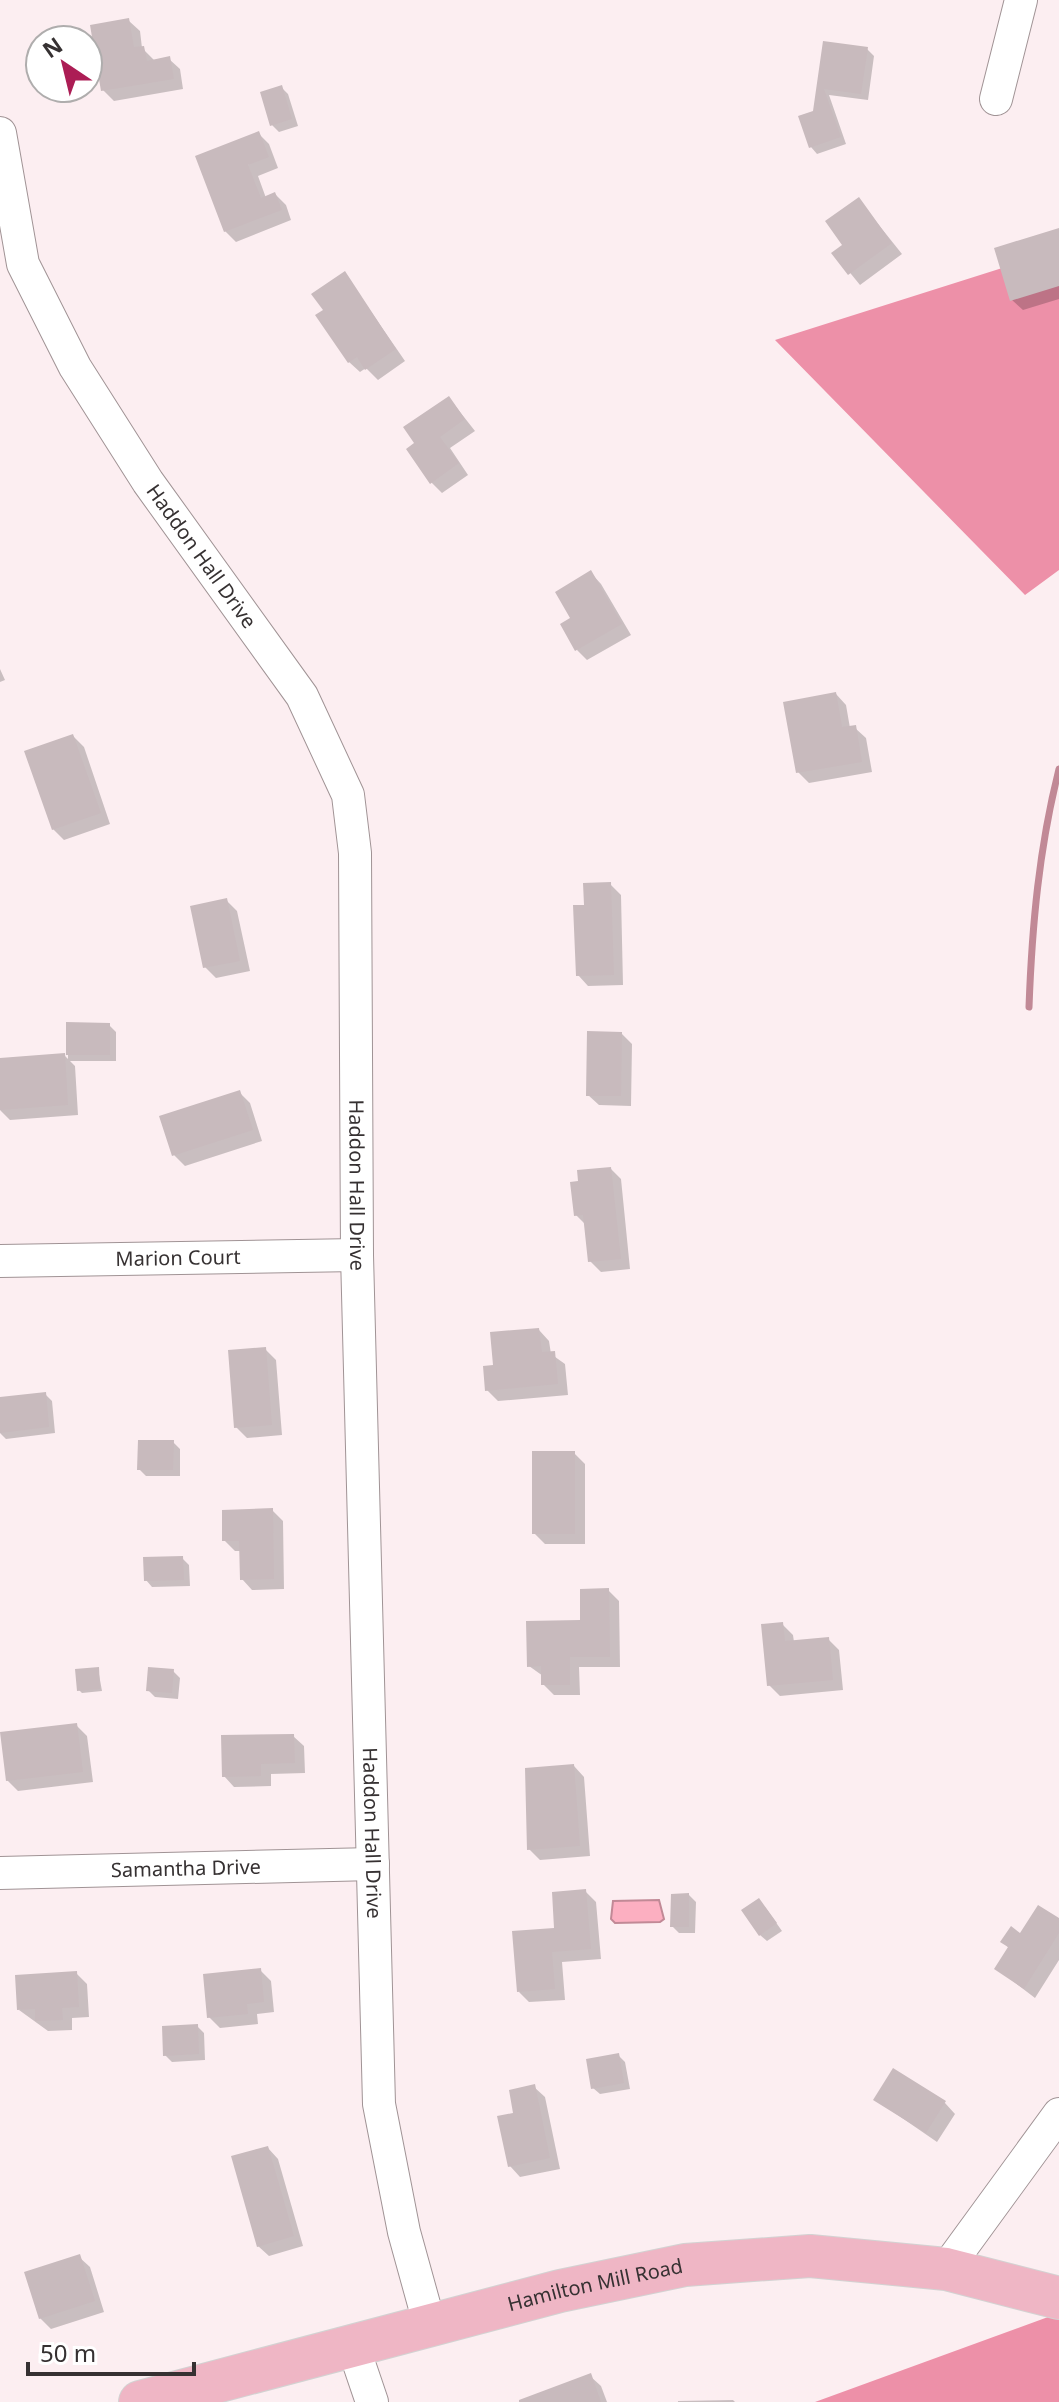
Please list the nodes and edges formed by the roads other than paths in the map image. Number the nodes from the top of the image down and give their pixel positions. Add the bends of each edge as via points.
1 (1021, 0) edge
2 (996, 99) dead end
3 (0, 133) edge
4 (357, 1255) junction
5 (0, 1261) edge
6 (373, 1864) junction
7 (0, 1873) edge
8 (1059, 2114) edge
9 (946, 2269) junction
10 (1059, 2298) edge
11 (430, 2326) junction
12 (353, 2346) junction
13 (140, 2402) edge
14 (372, 2402) edge

1 - 2 street
3 - 4 street, Haddon Hall Drive via 23,264 75,367 148,482 302,696 348,795 355,853
4 - 5 street, Marion Court
4 - 6 street, Haddon Hall Drive
6 - 7 street, Samantha Drive
6 - 11 street, Haddon Hall Drive via 379,2104 404,2232
8 - 9 street
9 - 10 main road, Hamilton Mill Road
9 - 11 main road, Hamilton Mill Road via 810,2256 685,2265
11 - 12 main road, Hamilton Mill Road
12 - 13 main road, Hamilton Mill Road
12 - 14 street

